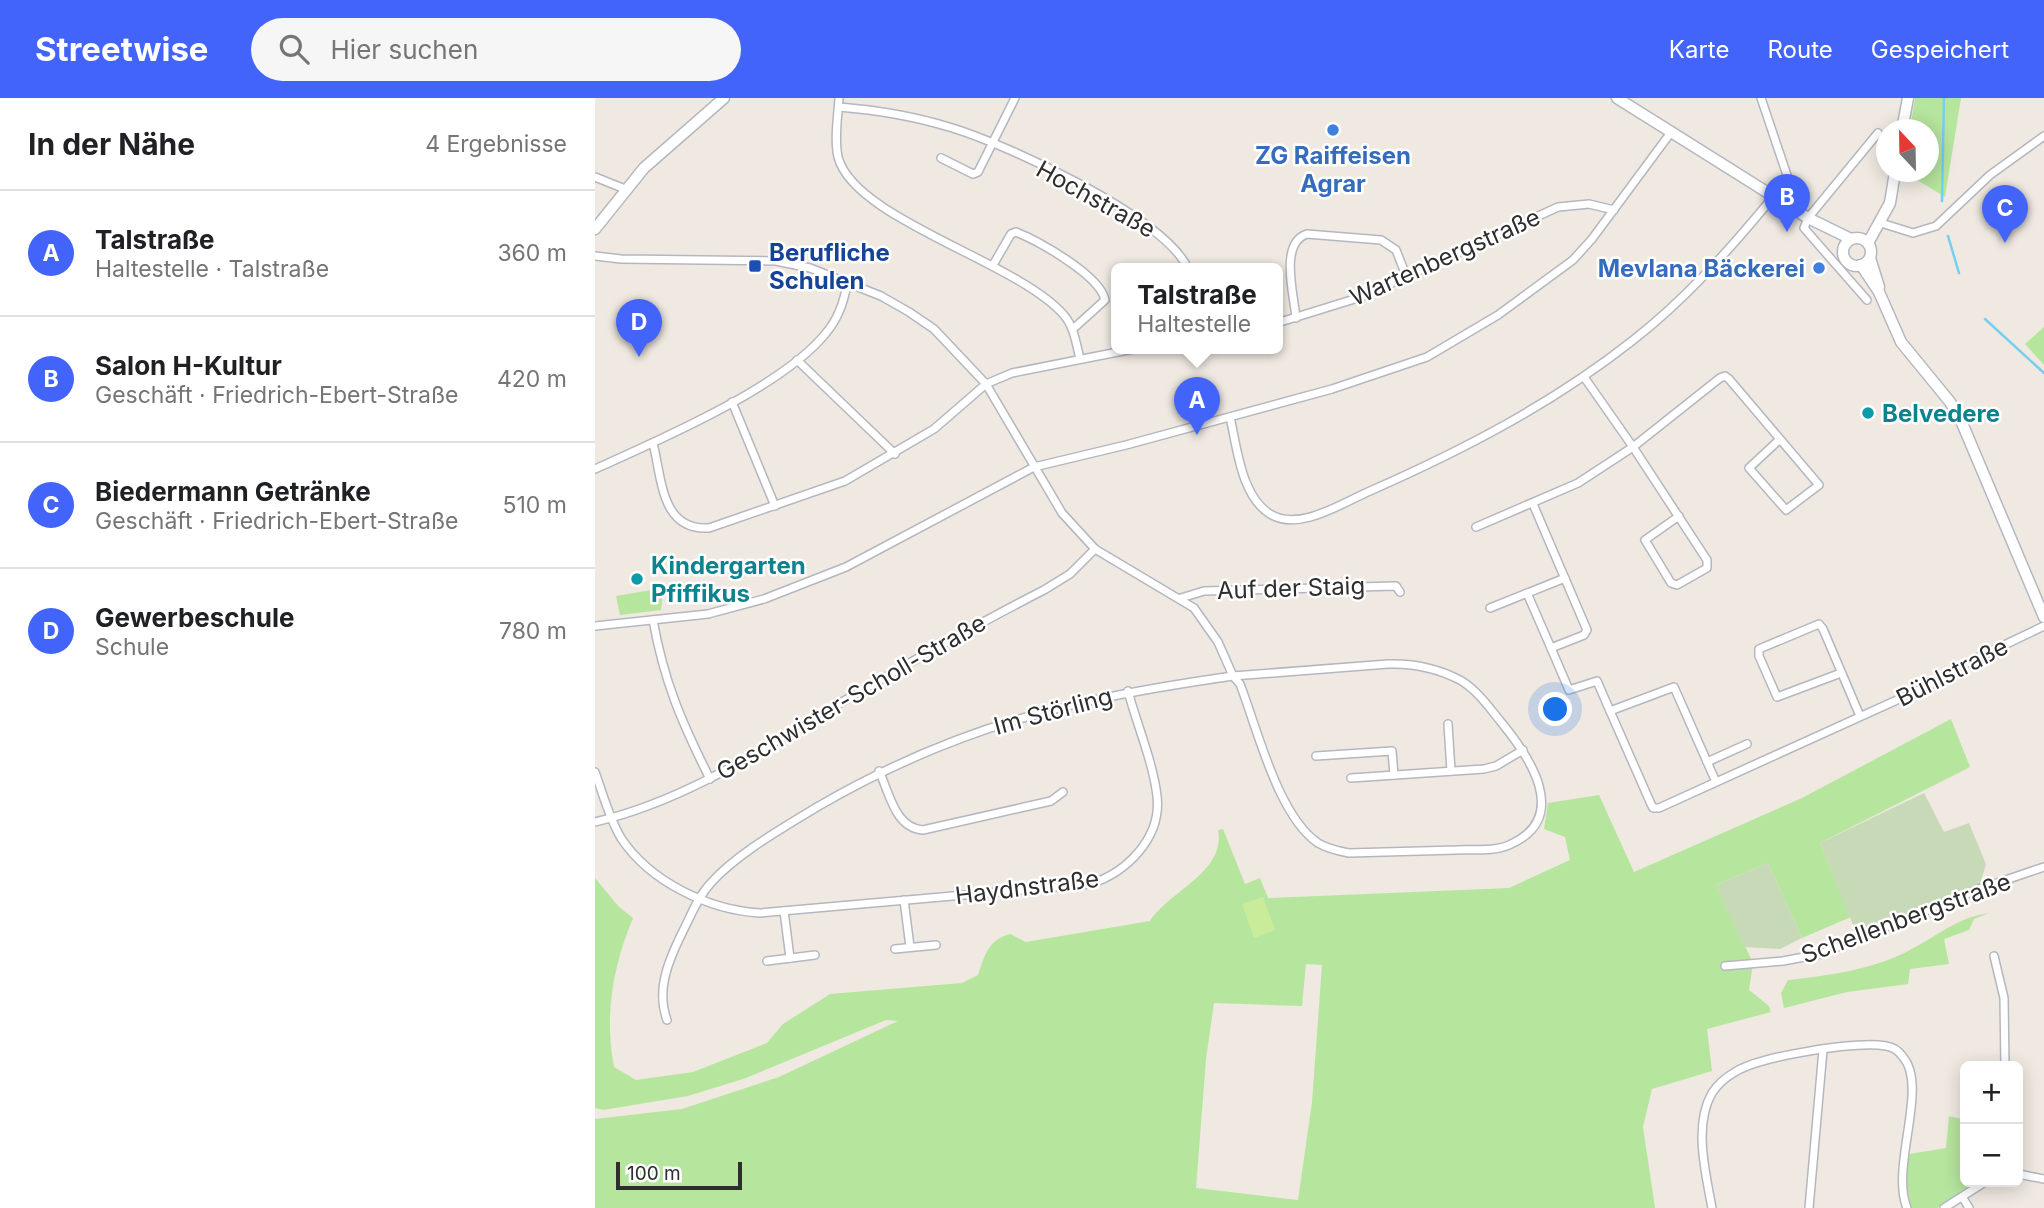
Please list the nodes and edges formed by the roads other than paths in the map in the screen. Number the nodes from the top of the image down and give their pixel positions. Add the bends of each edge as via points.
1 (724, 98) edge
2 (839, 98) edge
3 (1015, 98) edge
4 (1617, 98) edge
5 (1761, 98) edge
6 (1908, 98) edge
7 (839, 107) junction
8 (1904, 119) edge
9 (1672, 131) junction
10 (1876, 135) edge
11 (2044, 136) edge
12 (992, 144) junction
13 (941, 158) dead end
14 (595, 177) edge
15 (1893, 182) edge
16 (625, 189) junction
17 (1773, 197) junction
18 (1786, 205) junction
19 (1614, 210) junction
20 (1808, 218) junction
21 (1881, 223) junction
22 (595, 229) edge
23 (1856, 242) junction
24 (595, 256) edge
25 (1870, 258) junction
26 (1185, 263) edge
27 (993, 265) junction
28 (1861, 265) junction
29 (1407, 278) junction
30 (847, 284) junction
31 (1879, 292) junction
32 (1867, 300) dead end
33 (1296, 318) junction
34 (1283, 321) edge
35 (1073, 329) junction
36 (1111, 353) edge
37 (1080, 359) junction
38 (797, 360) junction
39 (1584, 377) junction
40 (986, 384) junction
41 (732, 402) junction
42 (1230, 417) junction
43 (1779, 440) junction
44 (653, 443) junction
45 (1633, 447) junction
46 (895, 454) junction
47 (1034, 467) junction
48 (595, 469) edge
49 (1533, 504) junction
50 (775, 506) junction
51 (1679, 516) junction
52 (1476, 527) dead end
53 (1095, 549) junction
54 (1565, 578) junction
55 (1400, 592) dead end
56 (1528, 593) junction
57 (1181, 598) junction
58 (1490, 608) dead end
59 (2044, 617) edge
60 (653, 620) junction
61 (595, 626) edge
62 (2044, 626) edge
63 (1551, 648) junction
64 (1841, 673) junction
65 (1233, 676) junction
66 (1128, 691) junction
67 (1610, 711) junction
68 (1860, 716) junction
69 (1448, 724) dead end
70 (1747, 744) dead end
71 (1523, 750) junction
72 (1316, 755) dead end
73 (1707, 762) junction
74 (879, 771) junction
75 (1451, 771) junction
76 (595, 772) edge
77 (1394, 775) junction
78 (1351, 778) dead end
79 (710, 779) junction
80 (1716, 782) junction
81 (1063, 792) dead end
82 (612, 818) junction
83 (595, 822) edge
84 (2044, 867) edge
85 (700, 898) junction
86 (904, 900) junction
87 (784, 911) junction
88 (936, 945) dead end
89 (910, 947) junction
90 (895, 949) dead end
91 (815, 955) dead end
92 (1994, 957) dead end
93 (790, 958) junction
94 (767, 961) dead end
95 (1725, 966) dead end
96 (667, 1020) dead end
97 (1823, 1050) junction
98 (2005, 1061) edge
99 (2023, 1175) edge
100 (2044, 1179) edge
101 (1978, 1187) edge
102 (1963, 1198) junction
103 (1712, 1208) edge
104 (1809, 1208) edge
105 (1907, 1208) edge
106 (1944, 1208) edge
107 (1969, 1208) edge

1 - 16 main road
2 - 7 street
3 - 12 street
4 - 9 main road
5 - 18 street via 1791,187
6 - 8 main road
7 - 12 street, Hochstraße via 908,116
7 - 27 street via 838,156 857,186 894,214
9 - 17 main road
9 - 19 street
10 - 20 street
11 - 21 street via 1990,175 1936,226 1913,233
12 - 13 street via 974,174
12 - 26 street, Hochstraße via 1149,224
14 - 16 street
15 - 21 main road
16 - 22 main road
17 - 18 main road
17 - 39 street via 1731,248 1664,314
18 - 20 main road
19 - 29 street, Wartenbergstraße via 1589,204 1558,207
19 - 42 street via 1573,260 1451,345 1401,368
20 - 23 main road
20 - 32 street via 1804,228
21 - 23 main road
23 - 25 main road
23 - 28 main road via 1846,261
24 - 30 street, Im Störling via 776,261 810,268
25 - 28 main road
25 - 31 main road
27 - 35 street via 1064,314
27 - 35 street via 1016,232 1066,259 1105,300
28 - 31 main road
29 - 33 street, Wartenbergstraße
29 - 33 street via 1396,250 1381,240 1307,233 1291,252
30 - 38 street via 837,317 826,334
30 - 40 street, Im Störling via 881,296 934,329
31 - 59 main road via 1901,342 1962,423
33 - 34 street, Wartenbergstraße
35 - 37 street
36 - 37 street
37 - 40 street via 1012,373
38 - 41 street
38 - 46 street
39 - 42 street via 1432,464 1300,519 1284,519 1258,503 1243,470
39 - 45 street
40 - 46 street via 934,429
40 - 47 street, Im Störling
41 - 44 street
41 - 50 street
42 - 47 street
43 - 43 street via 1819,485 1786,510 1749,468
43 - 45 street via 1725,376
44 - 48 street
44 - 50 street via 670,509 686,526 709,528
45 - 49 street via 1579,483
45 - 51 street
46 - 50 street via 845,481
47 - 53 street, Im Störling via 1062,513
47 - 60 street via 846,567 733,608
49 - 52 street
49 - 54 street
51 - 51 street via 1709,564 1677,585 1671,583 1645,540
53 - 57 street, Im Störling
53 - 79 street, Geschwister-Scholl-Straße via 1070,574 1044,590
54 - 56 street
54 - 63 street via 1587,630
55 - 57 street, Auf der Staig via 1396,586 1204,590
56 - 58 street
56 - 63 street
57 - 65 street, Im Störling via 1206,625
60 - 61 street
60 - 79 street via 675,707
62 - 68 street, Bühlstraße
63 - 67 street, Bühlstraße via 1569,690 1593,681 1599,684
64 - 64 street via 1777,697 1759,649 1819,624
64 - 68 street
65 - 66 street, Im Störling
65 - 71 street, Im Störling via 1412,663 1438,670 1476,691
65 - 71 street, Im Störling via 1290,810 1303,829 1330,849 1363,853 1509,845 1525,836 1540,813 1540,785
66 - 74 street, Im Störling via 1004,722
66 - 86 street, Haydnstraße via 1157,797 1148,838 1124,868 1090,884
67 - 73 street via 1674,687
67 - 80 street, Bühlstraße via 1653,808
68 - 80 street, Bühlstraße
69 - 75 street
70 - 73 street
71 - 75 street via 1496,766
72 - 77 street via 1392,751
73 - 80 street
74 - 81 street via 902,823 911,829 1051,801
74 - 85 street, Im Störling via 726,868
75 - 77 street
76 - 82 street, Haydnstraße
77 - 78 street
79 - 82 street, Geschwister-Scholl-Straße
82 - 83 street, Geschwister-Scholl-Straße
82 - 85 street, Haydnstraße via 621,837 649,868
84 - 95 street, Schellenbergstraße via 1820,954
85 - 87 street, Haydnstraße via 740,912
85 - 96 street, Im Störling via 663,980 661,1004
86 - 87 street, Haydnstraße
86 - 89 street
87 - 93 street
88 - 89 street
89 - 90 street
91 - 93 street
92 - 98 street via 2004,998
93 - 94 street
97 - 103 street via 1736,1070 1719,1083 1703,1127
97 - 104 street
97 - 105 street via 1888,1046 1906,1059 1912,1082 1901,1177
99 - 100 street
101 - 102 street
102 - 106 street
102 - 107 street

